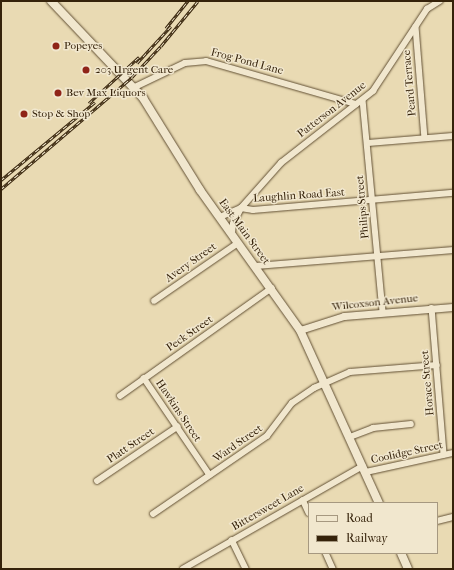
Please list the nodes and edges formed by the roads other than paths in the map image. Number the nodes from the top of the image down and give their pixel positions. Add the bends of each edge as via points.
1 (51, 1) edge
2 (440, 1) edge
3 (430, 4) edge
4 (416, 27) junction
5 (135, 87) junction
6 (363, 100) junction
7 (356, 104) junction
8 (453, 136) edge
9 (425, 138) junction
10 (368, 143) junction
11 (453, 194) edge
12 (372, 200) junction
13 (241, 208) junction
14 (220, 217) junction
15 (232, 233) junction
16 (238, 242) junction
17 (453, 250) edge
18 (377, 256) junction
19 (256, 266) junction
20 (272, 288) junction
21 (154, 301) dead end
22 (453, 307) edge
23 (432, 308) junction
24 (383, 312) junction
25 (300, 330) junction
26 (437, 365) junction
27 (144, 378) junction
28 (326, 382) junction
29 (120, 396) dead end
30 (411, 424) dead end
31 (177, 427) junction
32 (350, 437) junction
33 (453, 453) edge
34 (444, 455) junction
35 (364, 469) junction
36 (210, 475) junction
37 (97, 481) dead end
38 (303, 500) junction
39 (379, 502) edge
40 (308, 511) edge
41 (153, 514) dead end
42 (453, 516) edge
43 (438, 521) edge
44 (232, 540) junction
45 (326, 554) edge
46 (401, 554) edge
47 (183, 569) edge
48 (246, 569) edge
49 (333, 569) edge
50 (408, 569) edge

1 - 5 main road, East Main Street
2 - 3 street, Patterson Avenue
3 - 4 street, Patterson Avenue
4 - 6 street, Patterson Avenue via 377,86
4 - 9 street, Peard Terrace
5 - 7 street, Frog Pond Lane via 185,63 206,61
5 - 14 main road, East Main Street
6 - 7 street, Patterson Avenue
6 - 10 street, Philips Street
7 - 13 street, Patterson Avenue via 281,163
8 - 9 street
9 - 10 street
10 - 12 street, Philips Street
11 - 12 street, Laughlin Road East
12 - 13 street, Laughlin Road East via 253,210
12 - 18 street, Philips Street
13 - 14 street, Patterson Avenue
13 - 15 street, Patterson Avenue via 231,228
14 - 15 main road, East Main Street
15 - 16 main road, East Main Street
16 - 19 main road, East Main Street
16 - 21 street, Avery Street
17 - 18 street
18 - 19 street
18 - 24 street, Philips Street
19 - 20 main road, East Main Street
20 - 25 main road, East Main Street
20 - 27 street, Peck Street
22 - 23 street, Wilcoxson Avenue
23 - 24 street, Wilcoxson Avenue
23 - 26 street, Horace Street
24 - 25 street, Wilcoxson Avenue via 339,316
25 - 28 main road, East Main Street
26 - 28 street, Ward Street via 350,372
26 - 34 street, Horace Street
27 - 29 street, Peck Street
27 - 31 street, Hawkins Street
28 - 32 main road, East Main Street
28 - 36 street, Ward Street via 296,399 271,433
30 - 32 street via 373,428
31 - 36 street, Hawkins Street
31 - 37 street, Platt Street
32 - 35 main road, East Main Street
33 - 34 street, Coolidge Street
34 - 35 street, Coolidge Street
35 - 38 street, Bittersweet Lane
35 - 39 main road, East Main Street
36 - 41 street, Ward Street
38 - 40 street
38 - 44 street, Bittersweet Lane
42 - 43 street
44 - 47 street, Bittersweet Lane
44 - 48 street
45 - 49 street
46 - 50 main road

